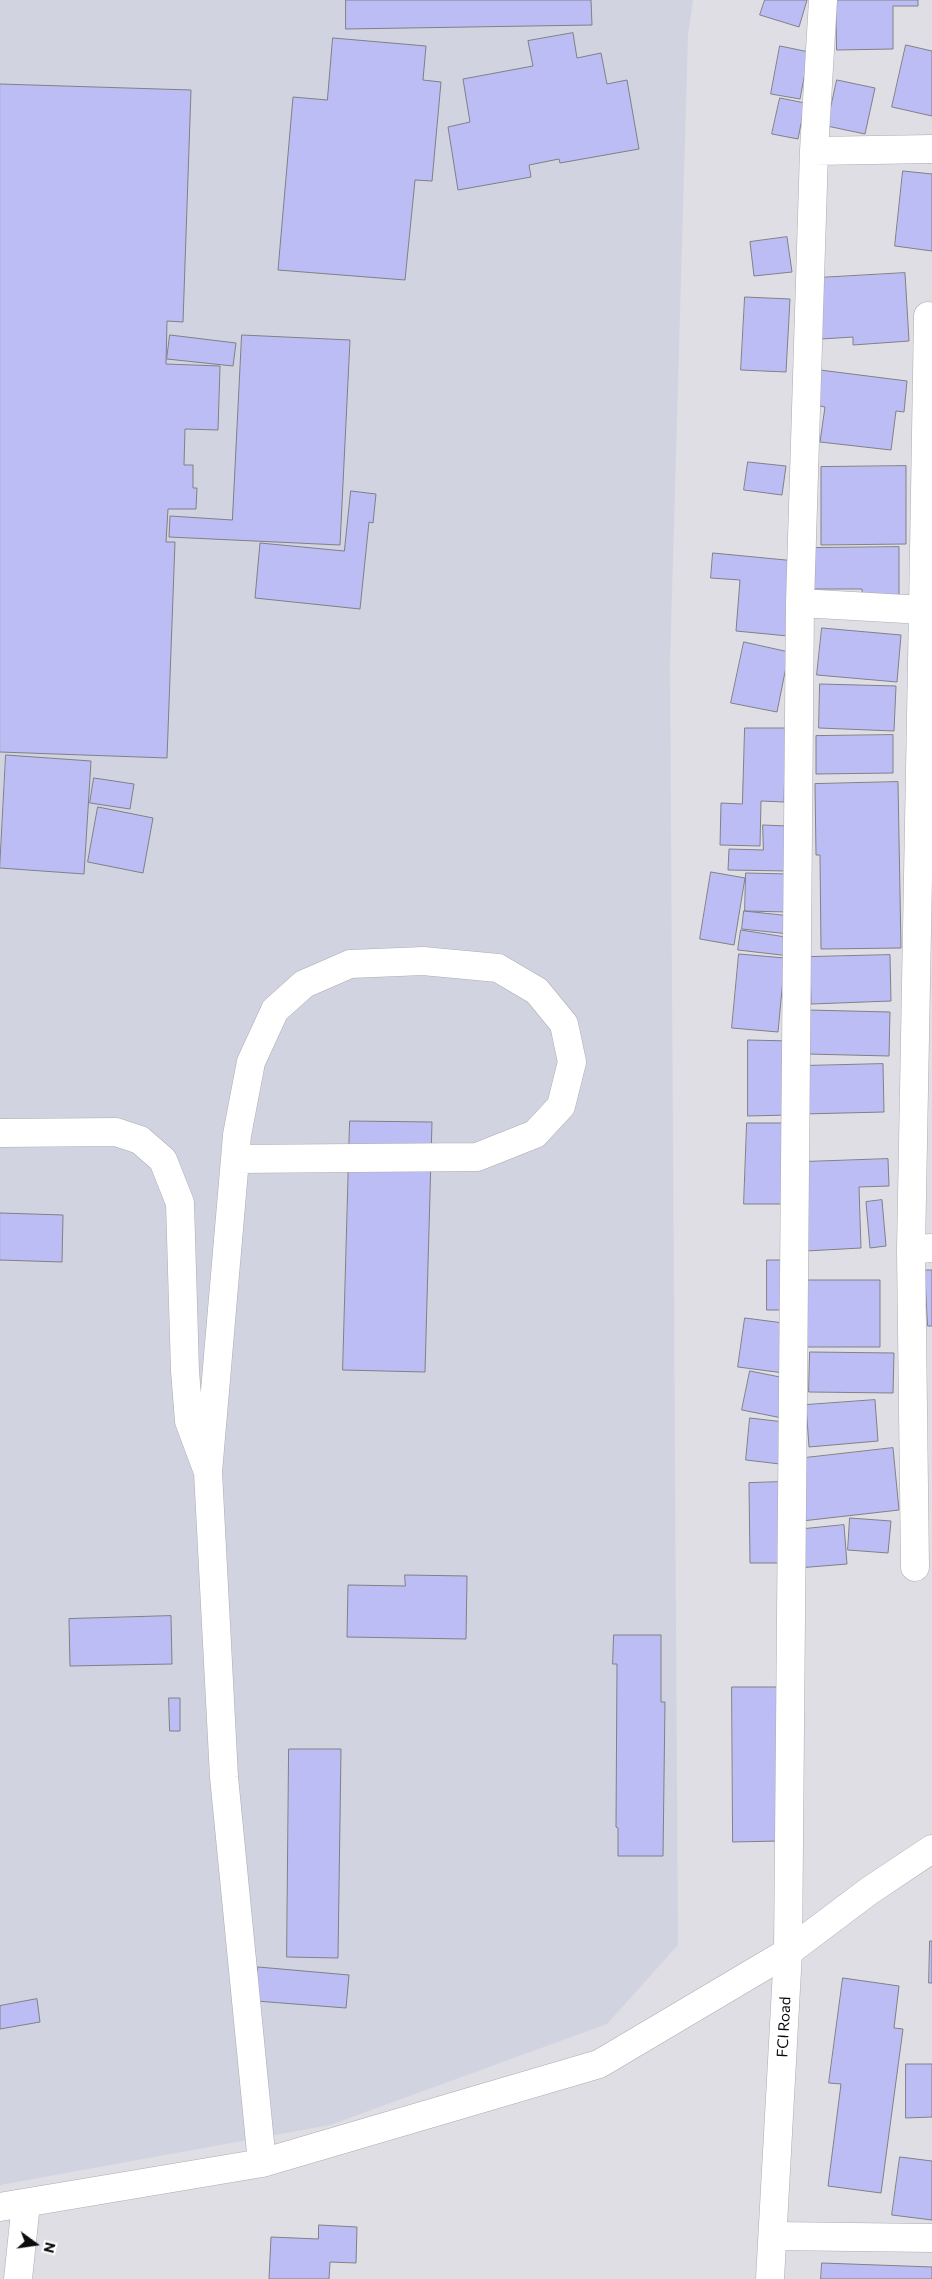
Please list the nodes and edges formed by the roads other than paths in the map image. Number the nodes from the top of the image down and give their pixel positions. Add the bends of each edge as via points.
1 (823, 0) edge
2 (932, 149) edge
3 (814, 151) junction
4 (928, 316) dead end
5 (800, 603) junction
6 (927, 610) edge
7 (0, 1132) edge
8 (234, 1159) junction
9 (922, 1249) edge
10 (208, 1472) junction
11 (915, 1567) dead end
12 (932, 1849) edge
13 (788, 1952) junction
14 (262, 2163) junction
15 (26, 2203) junction
16 (0, 2207) edge
17 (773, 2236) junction
18 (932, 2238) edge
19 (18, 2279) edge
20 (770, 2279) edge

1 - 3 street, FCI Road
2 - 3 street
3 - 5 street, FCI Road
4 - 6 street
5 - 6 street
5 - 13 street, FCI Road
6 - 9 street
7 - 10 street via 116,1132 140,1140 163,1160 180,1203 189,1421
8 - 8 street via 251,1062 275,1010 304,984 350,964 423,961 498,968 537,991 564,1024 572,1062 561,1106 535,1134 477,1157
8 - 10 street
9 - 11 street
10 - 14 street via 224,1777
12 - 13 street
13 - 14 street via 599,2064
13 - 17 street, FCI Road
14 - 15 street
15 - 16 street
15 - 19 street
17 - 18 street
17 - 20 street, FCI Road

